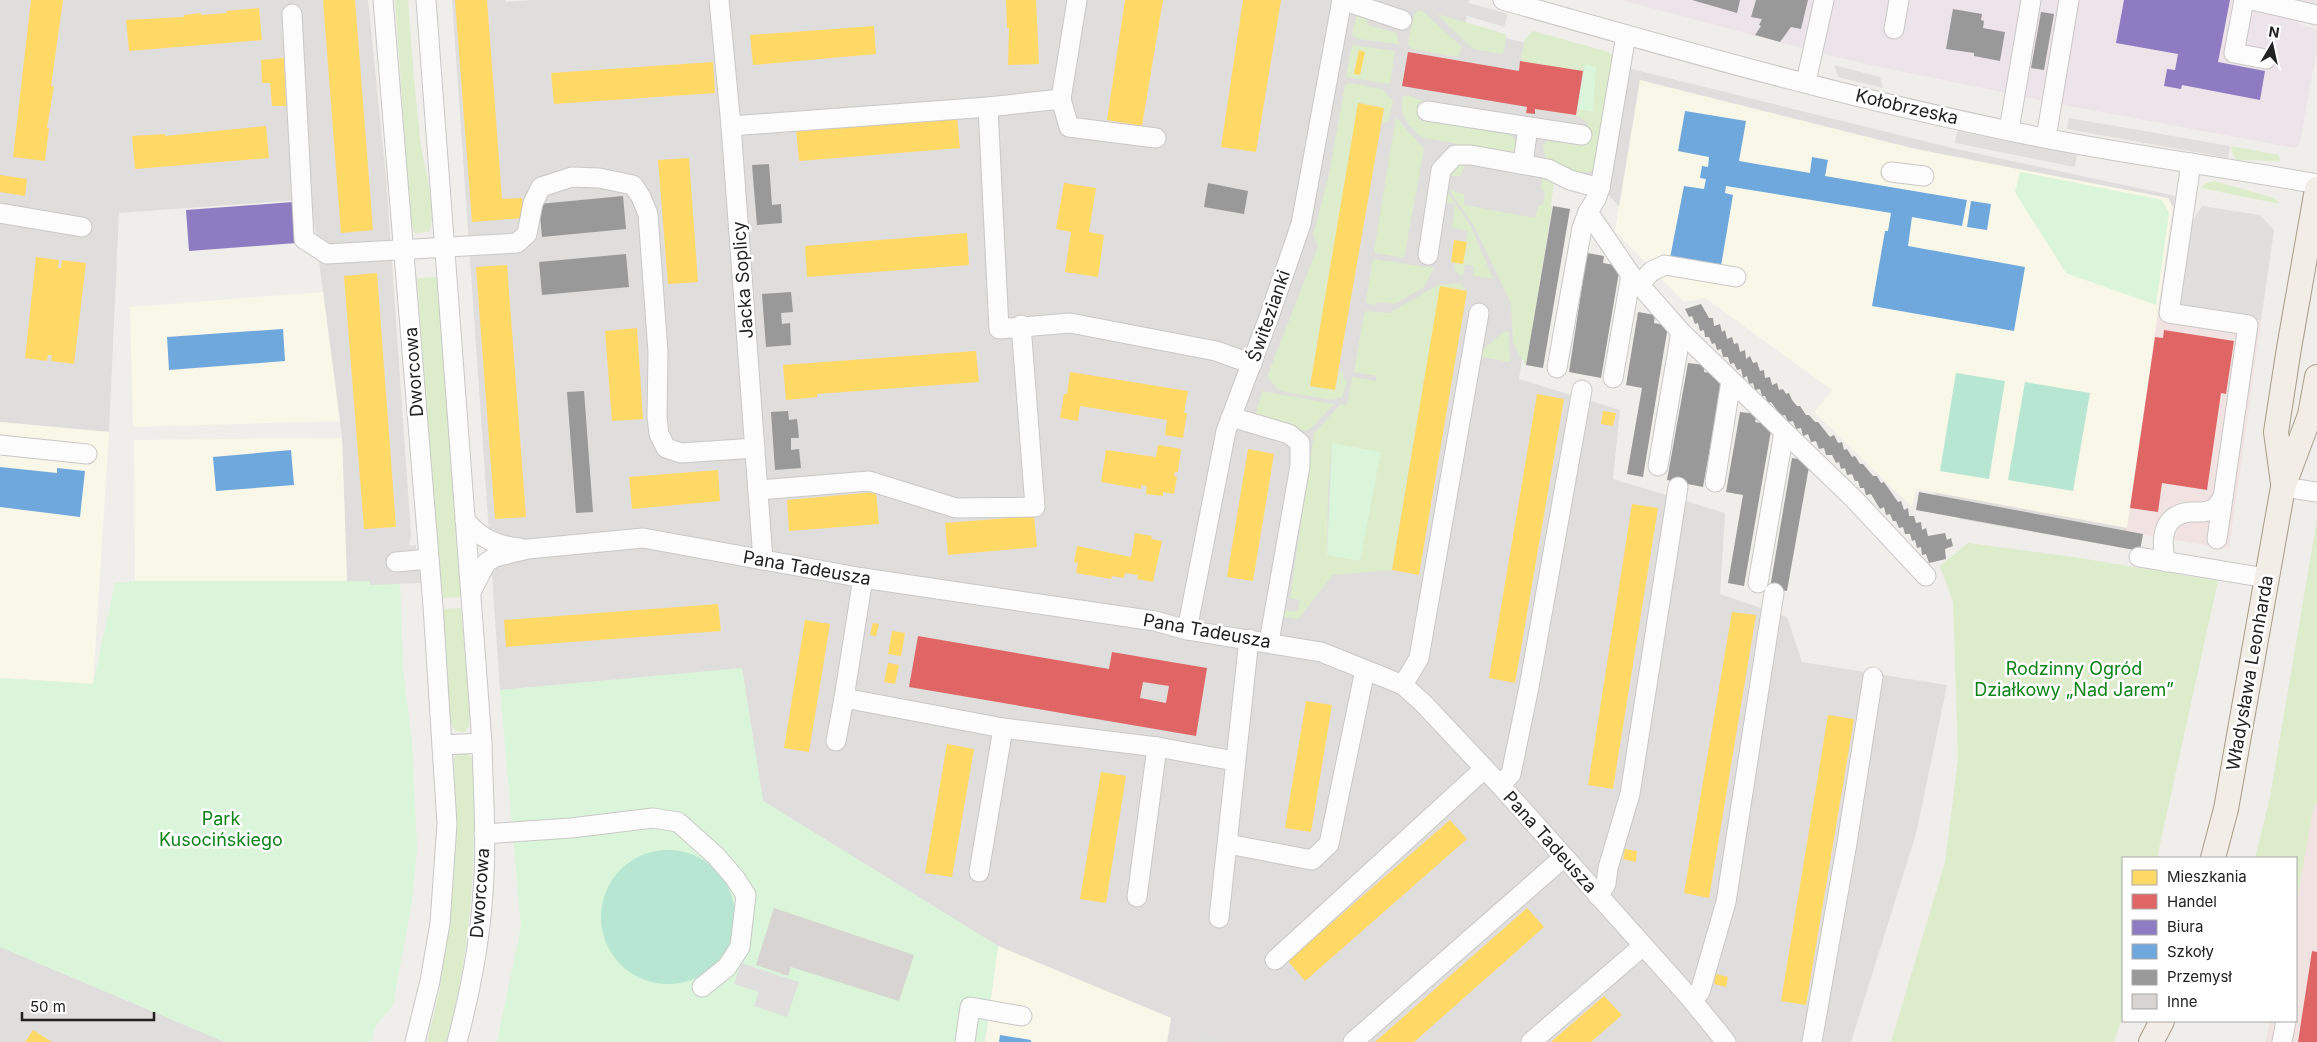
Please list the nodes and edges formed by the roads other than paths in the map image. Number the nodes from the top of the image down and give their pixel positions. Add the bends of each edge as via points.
1 (384, 0) edge
2 (426, 0) edge
3 (720, 0) edge
4 (1077, 0) edge
5 (1342, 0) edge
6 (1503, 0) edge
7 (1824, 0) edge
8 (1899, 0) edge
9 (2031, 0) edge
10 (2069, 0) edge
11 (2244, 0) edge
12 (2252, 0) edge
13 (292, 14) dead end
14 (2317, 15) edge
15 (1402, 20) dead end
16 (1894, 29) dead end
17 (1626, 35) junction
18 (2266, 59) dead end
19 (1806, 82) junction
20 (1061, 99) junction
21 (988, 107) junction
22 (1427, 111) dead end
23 (731, 126) junction
24 (1528, 127) junction
25 (2009, 130) junction
26 (1582, 135) dead end
27 (1156, 138) dead end
28 (2046, 138) junction
29 (1523, 164) junction
30 (2191, 164) junction
31 (1891, 172) dead end
32 (1924, 176) dead end
33 (2317, 184) edge
34 (1600, 188) junction
35 (2317, 189) edge
36 (1588, 212) junction
37 (0, 213) edge
38 (82, 226) dead end
39 (444, 248) junction
40 (405, 250) junction
41 (1428, 254) dead end
42 (1736, 277) dead end
43 (1635, 279) junction
44 (1479, 313) dead end
45 (1021, 326) junction
46 (1681, 332) junction
47 (1252, 364) junction
48 (1557, 368) dead end
49 (2317, 377) edge
50 (1613, 378) dead end
51 (1731, 381) junction
52 (1582, 390) dead end
53 (1231, 417) junction
54 (1784, 432) junction
55 (0, 445) edge
56 (755, 448) junction
57 (87, 454) dead end
58 (1658, 466) dead end
59 (1715, 482) dead end
60 (1678, 487) dead end
61 (2283, 487) junction
62 (758, 490) junction
63 (2317, 492) edge
64 (2223, 497) junction
65 (465, 520) junction
66 (2217, 539) dead end
67 (528, 548) junction
68 (2139, 557) dead end
69 (429, 559) junction
70 (763, 560) junction
71 (396, 562) dead end
72 (2166, 562) junction
73 (1926, 576) dead end
74 (863, 578) junction
75 (2266, 578) junction
76 (1758, 583) dead end
77 (470, 592) junction
78 (1774, 593) dead end
79 (1187, 630) junction
80 (1249, 639) junction
81 (1269, 642) junction
82 (1365, 670) junction
83 (1873, 677) dead end
84 (1403, 685) junction
85 (844, 698) junction
86 (1003, 728) junction
87 (836, 741) dead end
88 (482, 743) junction
89 (442, 745) junction
90 (1157, 747) junction
91 (1235, 760) junction
92 (1484, 769) junction
93 (1500, 785) junction
94 (484, 834) junction
95 (1228, 844) junction
96 (1564, 857) junction
97 (2213, 857) edge
98 (978, 872) dead end
99 (1598, 896) junction
100 (1137, 897) dead end
101 (1219, 918) dead end
102 (1643, 946) junction
103 (1275, 960) dead end
104 (702, 987) dead end
105 (1691, 999) junction
106 (1022, 1016) dead end
107 (2161, 1022) edge
108 (2170, 1022) edge
109 (2286, 1022) edge
110 (1722, 1041) edge
111 (414, 1042) edge
112 (457, 1042) edge
113 (965, 1042) edge
114 (1353, 1042) edge
115 (1531, 1042) edge
116 (1812, 1042) edge
117 (2151, 1042) edge
118 (2165, 1042) edge
119 (2282, 1042) edge

1 - 40 street, Dworcowa
2 - 39 street, Dworcowa
3 - 23 street, Jacka Soplicy
4 - 20 street
5 - 15 street
5 - 47 street, Świtezianki via 1301,224
6 - 17 street, Kołobrzeska
7 - 19 street
8 - 16 street
9 - 25 street
10 - 28 street
11 - 18 street via 2234,53
12 - 14 street
13 - 40 street via 304,239 327,254
17 - 19 street, Kołobrzeska
17 - 34 street
19 - 25 street, Kołobrzeska
20 - 21 street
20 - 27 street via 1069,127
21 - 23 street
21 - 45 street via 999,328
22 - 24 street
23 - 56 street, Jacka Soplicy
24 - 26 street
24 - 29 street
25 - 28 street, Kołobrzeska
28 - 30 street, Kołobrzeska
29 - 34 street via 1548,169 1570,180
29 - 41 street via 1455,155 1442,170
30 - 33 street, Kołobrzeska
30 - 64 street via 2169,314 2248,325
31 - 32 street
34 - 36 street
35 - 61 main road, Władysława Leonharda via 2276,432
36 - 43 street
36 - 48 street via 1582,228
37 - 38 street
39 - 40 street
39 - 56 street via 517,243 527,234 533,203 541,187 572,177 599,178 633,185 648,214 658,352 658,434 666,448 681,453
39 - 65 street, Dworcowa
40 - 69 street, Dworcowa
42 - 43 street via 1665,265
43 - 46 street
43 - 50 street
44 - 84 street via 1418,658
45 - 47 street via 1070,323 1216,351
45 - 62 street via 1035,506 956,508 869,481
46 - 51 street
46 - 58 street
47 - 53 street, Świtezianki
49 - 61 main road, Władysława Leonharda via 2310,416
51 - 54 street
51 - 59 street
52 - 93 street via 1511,774
53 - 79 street, Świtezianki
53 - 81 street via 1289,434 1300,443 1300,466
54 - 73 street via 1855,500
54 - 76 street
55 - 57 street
56 - 62 street, Jacka Soplicy
60 - 99 street via 1630,794 1606,884
61 - 63 street
61 - 75 main road, Władysława Leonharda
62 - 70 street, Jacka Soplicy
64 - 66 street
64 - 72 street via 2213,509 2172,518 2162,535
65 - 67 street, Pana Tadeusza via 486,540
65 - 77 street, Dworcowa
67 - 70 street, Pana Tadeusza via 643,538
67 - 77 street, Pana Tadeusza via 495,557 486,563
68 - 72 street
69 - 71 street
69 - 89 street, Dworcowa
70 - 74 street, Pana Tadeusza
72 - 75 street
74 - 79 street, Pana Tadeusza via 1155,622
74 - 85 street
75 - 97 main road, Władysława Leonharda via 2226,809
77 - 88 street, Dworcowa
78 - 105 street via 1726,902 1700,992
79 - 80 street, Pana Tadeusza
80 - 81 street, Pana Tadeusza
80 - 91 street
81 - 82 street, Pana Tadeusza via 1321,652
82 - 84 street, Pana Tadeusza
82 - 95 street via 1329,844 1312,860
83 - 116 street
84 - 92 street, Pana Tadeusza
85 - 86 street
85 - 87 street
86 - 90 street
86 - 98 street
88 - 89 street
88 - 94 street, Dworcowa
89 - 111 street, Dworcowa via 447,824 440,924
90 - 91 street
90 - 100 street
91 - 95 street
92 - 93 street, Pana Tadeusza
92 - 103 street
93 - 96 street, Pana Tadeusza
94 - 104 street via 653,818 678,822 716,856 746,895 740,947 727,967
94 - 112 street, Dworcowa via 478,934
95 - 101 street
96 - 99 street, Pana Tadeusza
96 - 114 street
99 - 102 street, Pana Tadeusza
102 - 105 street, Pana Tadeusza
102 - 115 street
105 - 110 street, Pana Tadeusza
106 - 113 street via 970,1008
107 - 117 main road
108 - 118 main road
109 - 119 street

